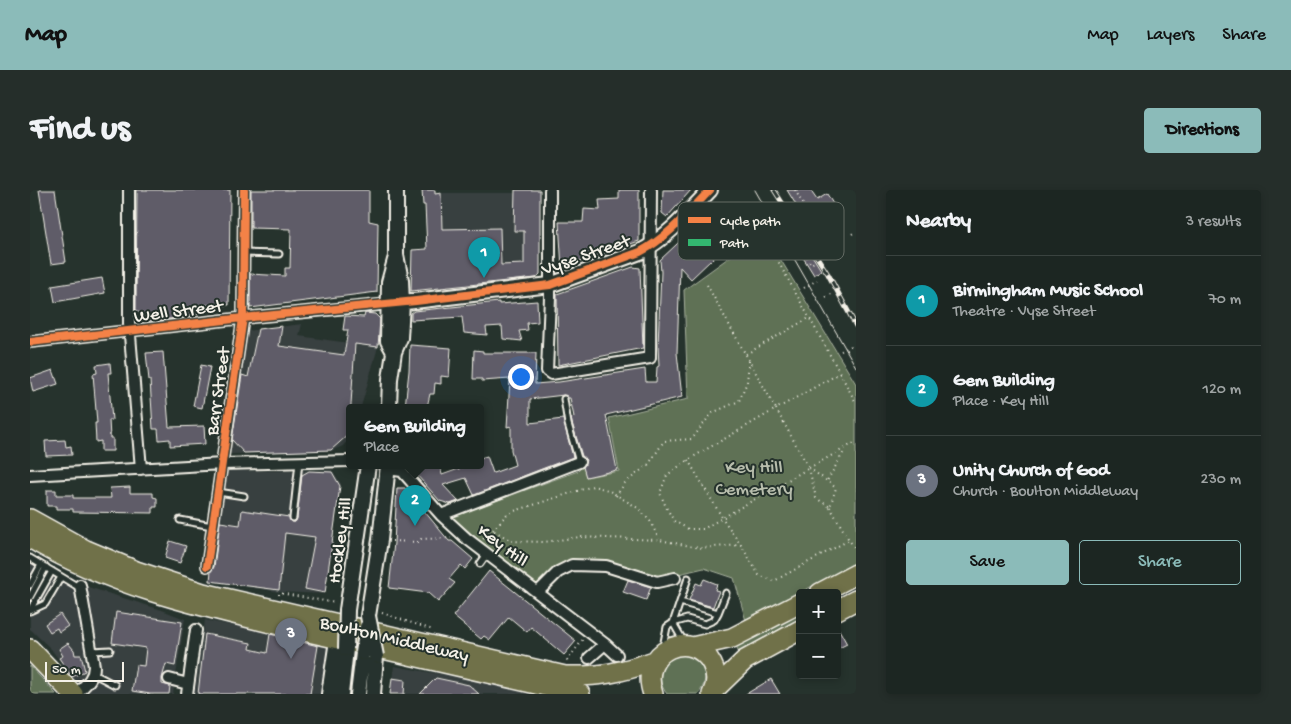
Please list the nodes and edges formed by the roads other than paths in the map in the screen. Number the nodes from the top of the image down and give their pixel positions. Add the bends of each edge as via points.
1 (129, 190) edge
2 (244, 190) edge
3 (396, 190) edge
4 (550, 190) edge
5 (651, 190) edge
6 (710, 190) edge
7 (699, 202) edge
8 (678, 222) edge
9 (651, 246) junction
10 (244, 253) junction
11 (280, 254) dead end
12 (550, 285) junction
13 (395, 304) junction
14 (243, 318) junction
15 (130, 331) junction
16 (30, 342) edge
17 (390, 379) junction
18 (564, 399) dead end
19 (382, 404) edge
20 (390, 404) edge
21 (346, 461) edge
22 (300, 462) junction
23 (579, 462) joint
24 (222, 464) junction
25 (141, 469) junction
26 (367, 469) edge
27 (387, 469) edge
28 (394, 469) edge
29 (30, 475) edge
30 (218, 492) junction
31 (244, 496) dead end
32 (441, 515) junction
33 (293, 518) dead end
34 (30, 519) edge
35 (180, 520) dead end
36 (213, 526) junction
37 (30, 538) edge
38 (487, 554) junction
39 (31, 562) edge
40 (480, 564) dead end
41 (207, 566) dead end
42 (42, 568) junction
43 (51, 572) junction
44 (856, 574) edge
45 (60, 578) junction
46 (675, 578) dead end
47 (688, 578) dead end
48 (30, 585) edge
49 (80, 586) joint
50 (828, 589) edge
51 (538, 592) junction
52 (726, 593) dead end
53 (30, 597) edge
54 (856, 600) edge
55 (680, 602) junction
56 (796, 605) edge
57 (841, 608) edge
58 (30, 611) edge
59 (718, 613) junction
60 (673, 623) junction
61 (196, 630) dead end
62 (796, 632) edge
63 (605, 644) junction
64 (690, 646) junction
65 (341, 648) junction
66 (30, 649) edge
67 (92, 650) junction
68 (110, 650) dead end
69 (369, 654) junction
70 (617, 655) dead end
71 (658, 657) junction
72 (589, 658) dead end
73 (94, 674) junction
74 (169, 679) dead end
75 (115, 685) dead end
76 (187, 689) edge
77 (713, 692) edge
78 (74, 694) edge
79 (329, 694) edge
80 (342, 694) edge
81 (358, 694) edge
82 (373, 694) edge
83 (580, 694) edge
84 (653, 694) edge

1 - 15 street
2 - 10 street, Barr Street
3 - 13 main road via 396,255 389,282
4 - 12 street
5 - 9 street
6 - 7 main road, Vyse Street
8 - 9 main road, Vyse Street
9 - 12 main road, Vyse Street
9 - 12 street via 650,358 552,374 547,371
10 - 11 lane
10 - 14 street, Barr Street
12 - 13 main road, Vyse Street
13 - 14 street, Well Street
13 - 17 main road via 388,341 394,352
14 - 15 street, Well Street
14 - 24 street, Barr Street
15 - 16 street, Well Street
15 - 25 street
17 - 19 main road
17 - 20 main road
18 - 23 lane
21 - 22 street
22 - 24 street
22 - 33 lane
23 - 32 street
24 - 25 street
24 - 30 street, Barr Street
25 - 29 street
26 - 65 main road, Hockley Hill, bridge
27 - 69 main road, bridge via 369,613
28 - 32 street, Key Hill via 402,471
30 - 31 lane
30 - 36 street, Barr Street
32 - 38 street, Key Hill
34 - 71 highway, Boulton Middleway via 86,550 203,593 565,676 614,673
35 - 36 lane
36 - 41 street, Barr Street
37 - 83 highway, Boulton Middleway via 87,569 174,598
38 - 40 lane
38 - 51 street, Key Hill
39 - 42 lane
42 - 43 lane
42 - 48 lane
42 - 53 lane
43 - 45 lane
43 - 58 lane
44 - 50 highway
45 - 49 lane
45 - 58 lane via 45,604
46 - 51 street via 657,582 606,566 572,565 558,572
47 - 55 lane
49 - 67 street
51 - 63 street, Key Hill
52 - 59 lane
54 - 57 highway
55 - 59 lane
55 - 60 lane
56 - 64 highway, Boulton Middleway via 732,638
59 - 60 lane via 714,620 704,624 687,619
60 - 64 lane via 678,634
60 - 71 lane via 667,627
61 - 76 street
62 - 77 highway via 745,660
63 - 70 street, Key Hill
63 - 72 street
64 - 71 highway, Boulton Middleway via 671,648
64 - 77 highway via 702,651 709,659 715,674
65 - 79 main road
65 - 80 main road
66 - 78 highway
67 - 68 lane
67 - 73 street
69 - 81 main road
69 - 82 main road
71 - 84 highway via 650,671
73 - 75 lane
73 - 78 street
74 - 76 street

